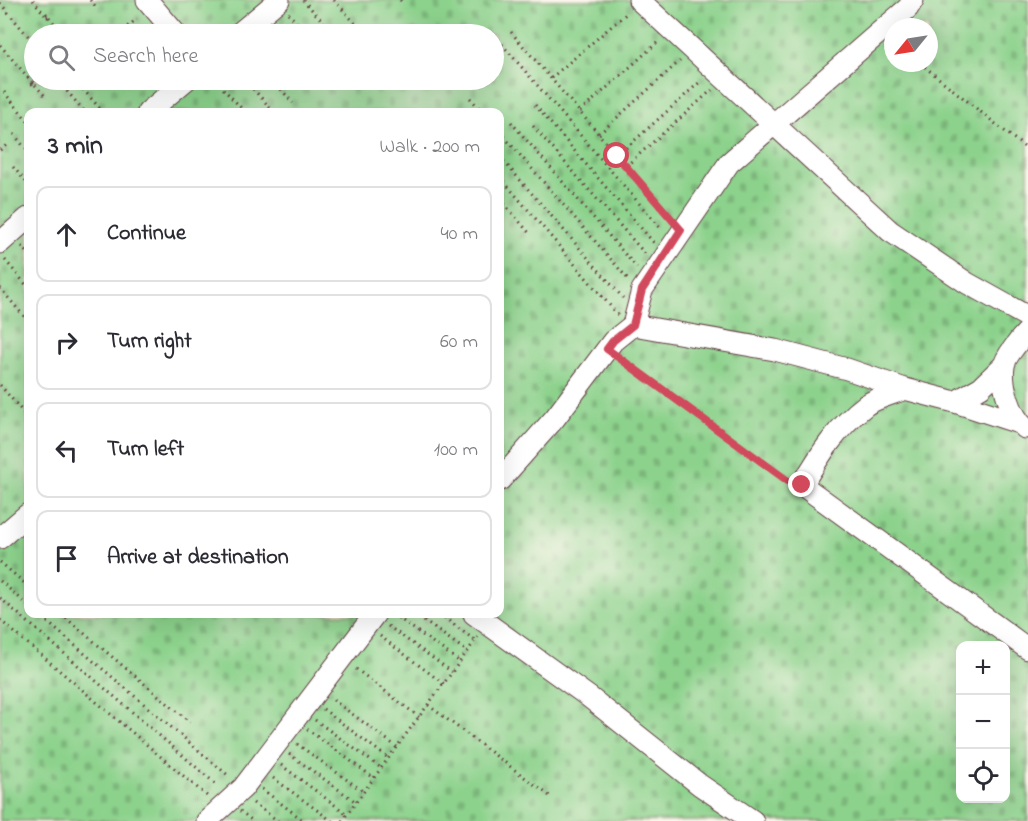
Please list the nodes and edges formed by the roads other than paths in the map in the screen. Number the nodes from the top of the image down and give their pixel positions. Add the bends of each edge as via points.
1 (147, 0) edge
2 (278, 0) edge
3 (913, 0) edge
4 (640, 1) edge
5 (167, 24) edge
6 (250, 24) edge
7 (174, 90) edge
8 (153, 108) edge
9 (775, 124) junction
10 (24, 222) edge
11 (0, 243) edge
12 (651, 282) junction
13 (1028, 317) edge
14 (1028, 331) edge
15 (1004, 365) junction
16 (905, 389) junction
17 (955, 402) junction
18 (1023, 427) edge
19 (504, 475) edge
20 (24, 517) edge
21 (0, 538) edge
22 (481, 619) edge
23 (376, 621) edge
24 (1028, 649) edge
25 (260, 767) edge
26 (753, 821) edge

1 - 5 lane
2 - 6 lane
3 - 9 lane
4 - 9 lane
7 - 8 lane
9 - 12 lane via 729,163
9 - 13 lane via 890,231 967,283
10 - 11 lane
12 - 16 lane via 775,350
12 - 19 lane via 555,418
14 - 15 lane
15 - 17 lane via 981,387
15 - 18 lane via 1007,397
16 - 17 lane
16 - 24 lane via 867,404 843,426 802,485
17 - 18 lane
20 - 21 lane
22 - 26 lane
23 - 25 lane

